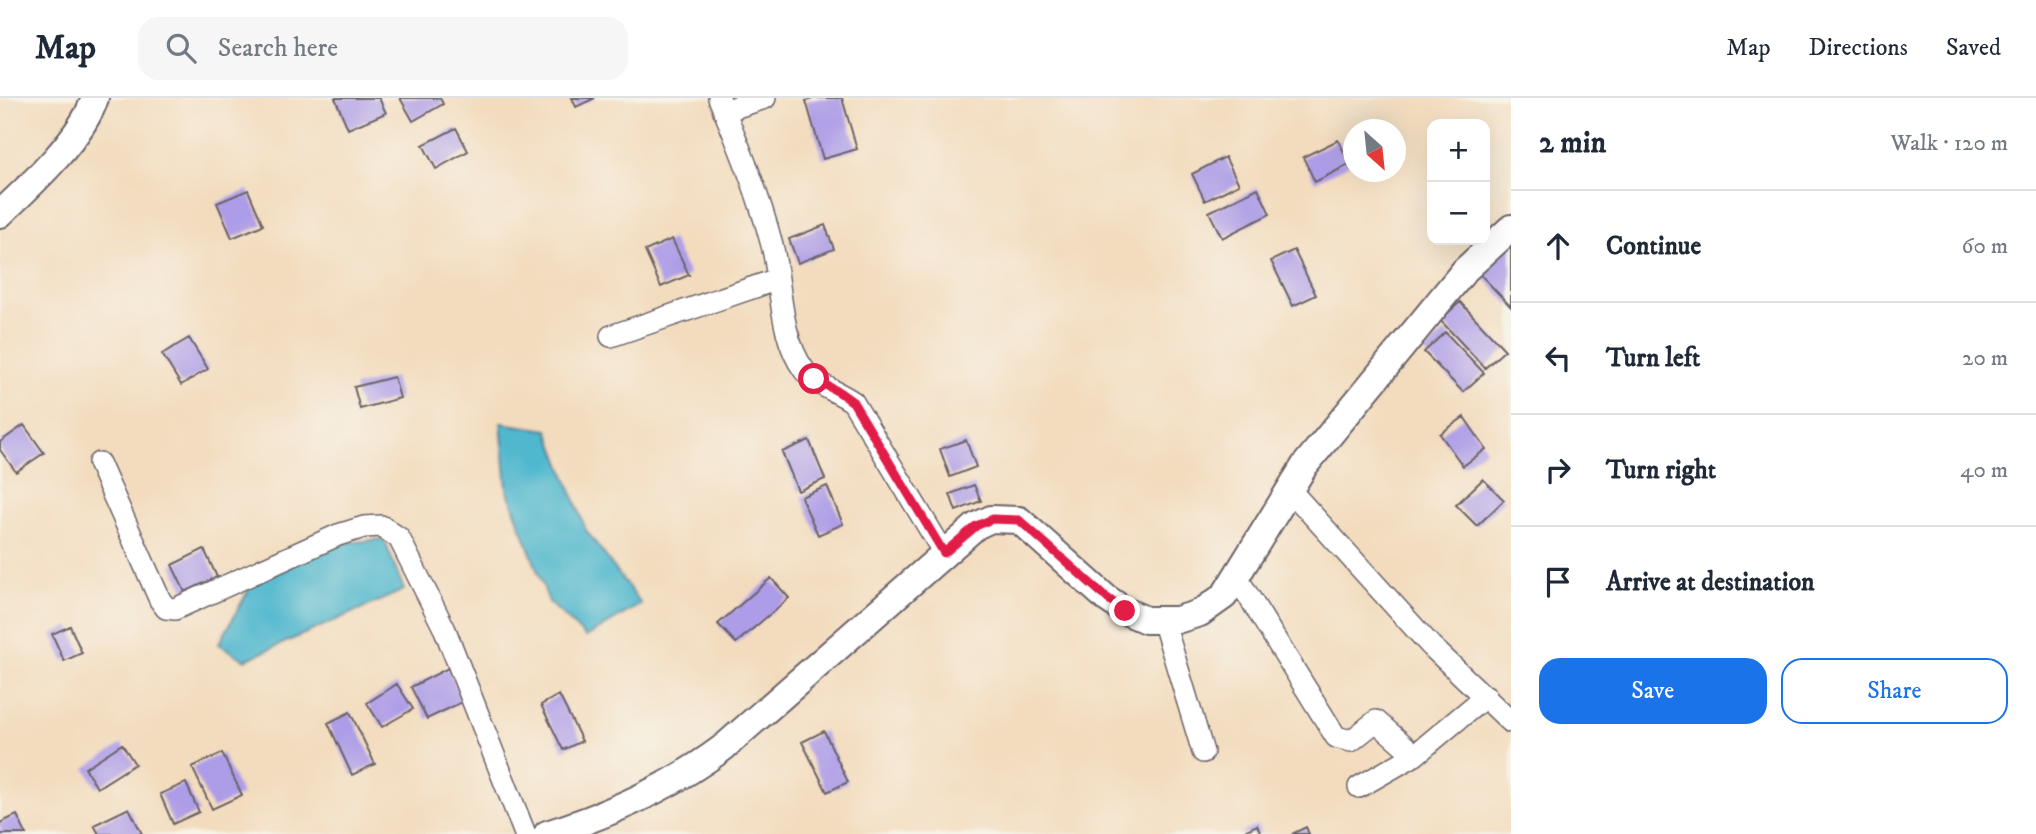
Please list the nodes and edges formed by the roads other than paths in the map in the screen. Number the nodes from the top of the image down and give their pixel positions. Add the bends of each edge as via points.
1 (95, 98) edge
2 (765, 98) edge
3 (722, 104) edge
4 (0, 214) edge
5 (1511, 228) edge
6 (778, 279) junction
7 (611, 336) dead end
8 (99, 463) dead end
9 (1289, 489) junction
10 (944, 553) junction
11 (1236, 576) junction
12 (1163, 620) junction
13 (1486, 696) junction
14 (1511, 722) edge
15 (1203, 752) dead end
16 (1415, 755) junction
17 (1359, 787) dead end
18 (597, 827) edge
19 (526, 834) edge
20 (547, 834) edge

1 - 4 street via 90,114 64,148
2 - 3 street
3 - 6 street via 768,230
5 - 9 street via 1465,270
6 - 7 street
6 - 10 street via 783,316 800,363 814,379 853,402
8 - 19 street via 166,608 175,609 364,527 381,526 399,538 445,630
9 - 11 street
9 - 13 street via 1431,646
10 - 12 street via 976,526 992,519 1019,520 1125,611 1146,620
10 - 18 street via 724,747 692,772
11 - 12 street via 1224,596 1200,613
11 - 16 street via 1336,737 1351,741 1376,721
12 - 15 street
13 - 14 street
13 - 16 street
16 - 17 street
18 - 20 street

